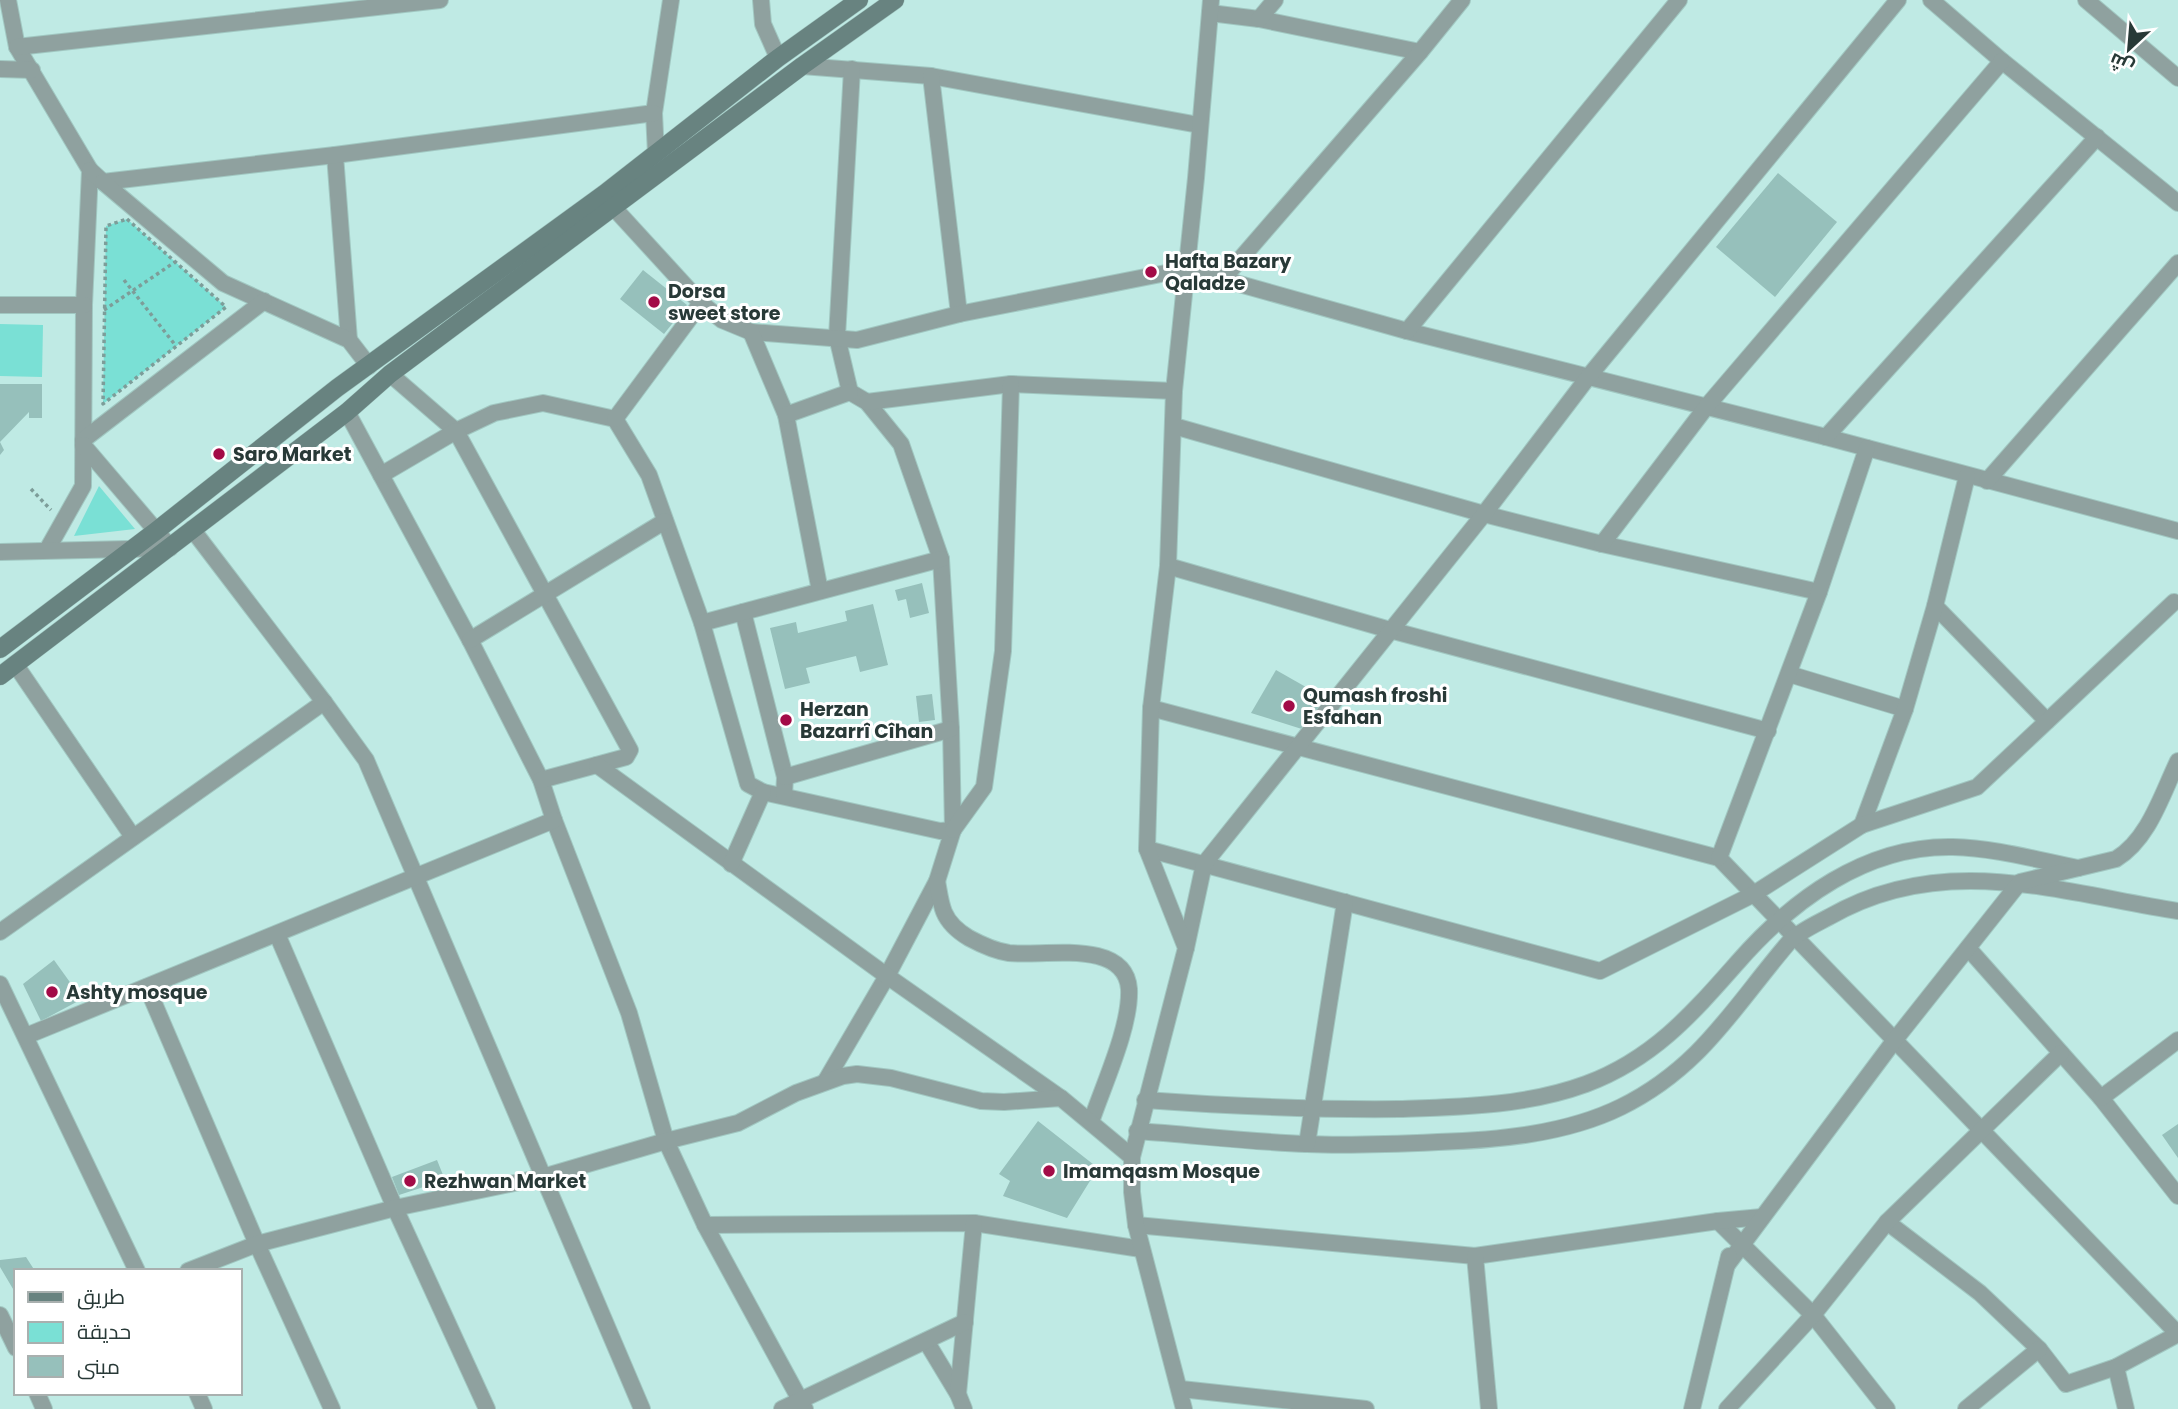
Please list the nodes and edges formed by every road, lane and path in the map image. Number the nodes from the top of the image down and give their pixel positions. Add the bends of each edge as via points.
1 (8, 0) edge
2 (440, 0) edge
3 (671, 0) edge
4 (761, 0) edge
5 (895, 0) edge
6 (1275, 0) edge
7 (1462, 0) edge
8 (1679, 0) edge
9 (1898, 0) edge
10 (1931, 0) edge
11 (2086, 0) edge
12 (852, 3) edge
13 (335, 5) edge
14 (1210, 6) edge
15 (1259, 19) junction
16 (17, 47) junction
17 (1420, 52) junction
18 (778, 58) junction
19 (2002, 61) junction
20 (802, 66) junction
21 (0, 69) edge
22 (852, 69) junction
23 (32, 70) junction
24 (931, 76) junction
25 (2178, 78) edge
26 (654, 113) junction
27 (1199, 125) junction
28 (2097, 136) junction
29 (335, 155) junction
30 (662, 161) junction
31 (90, 170) junction
32 (103, 182) junction
33 (2178, 202) edge
34 (614, 208) junction
35 (176, 262) junction
36 (2178, 263) edge
37 (1186, 270) junction
38 (124, 279) dead end
39 (1223, 279) junction
40 (133, 291) junction
41 (264, 301) junction
42 (701, 303) junction
43 (84, 304) junction
44 (0, 305) edge
45 (104, 310) junction
46 (959, 314) junction
47 (1407, 331) junction
48 (751, 332) junction
49 (837, 337) junction
50 (349, 340) junction
51 (176, 346) junction
52 (369, 366) junction
53 (390, 374) junction
54 (1589, 376) junction
55 (1011, 384) junction
56 (1174, 391) junction
57 (850, 392) junction
58 (867, 402) junction
59 (1707, 406) junction
60 (347, 412) junction
61 (786, 415) junction
62 (615, 419) junction
63 (1174, 426) junction
64 (456, 431) junction
65 (1826, 437) junction
66 (83, 442) junction
67 (1867, 448) junction
68 (381, 475) junction
69 (1967, 476) junction
70 (1987, 481) junction
71 (31, 489) dead end
72 (1484, 514) junction
73 (666, 521) junction
74 (63, 522) junction
75 (192, 528) junction
76 (156, 531) junction
77 (2178, 531) edge
78 (1602, 544) junction
79 (170, 548) junction
80 (129, 550) junction
81 (47, 551) junction
82 (0, 552) edge
83 (941, 559) junction
84 (1168, 566) junction
85 (820, 591) junction
86 (1819, 592) junction
87 (545, 595) junction
88 (2177, 602) edge
89 (1935, 606) junction
90 (743, 612) junction
91 (702, 623) junction
92 (1391, 630) junction
93 (470, 640) junction
94 (0, 649) edge
95 (15, 664) junction
96 (1789, 674) junction
97 (0, 676) edge
98 (324, 702) junction
99 (1151, 708) junction
100 (1905, 709) junction
101 (2047, 721) junction
102 (951, 729) junction
103 (1768, 731) junction
104 (1298, 745) junction
105 (2178, 761) edge
106 (597, 765) junction
107 (785, 777) junction
108 (541, 780) junction
109 (763, 792) junction
110 (784, 796) junction
111 (554, 820) junction
112 (1863, 825) junction
113 (953, 830) junction
114 (133, 837) junction
115 (1147, 849) junction
116 (1719, 858) junction
117 (731, 864) junction
118 (1203, 864) junction
119 (2078, 868) junction
120 (416, 877) junction
121 (937, 881) junction
122 (2020, 882) junction
123 (1752, 895) junction
124 (1345, 902) junction
125 (2178, 911) edge
126 (1777, 920) junction
127 (0, 932) edge
128 (276, 934) junction
129 (1794, 937) junction
130 (1186, 948) junction
131 (1968, 948) junction
132 (887, 976) junction
133 (0, 984) edge
134 (147, 987) junction
135 (26, 1036) junction
136 (2178, 1040) edge
137 (1894, 1041) junction
138 (2062, 1053) junction
139 (825, 1082) junction
140 (1061, 1098) junction
141 (2101, 1098) junction
142 (1145, 1100) junction
143 (1313, 1110) junction
144 (1091, 1122) junction
145 (1137, 1131) junction
146 (1981, 1131) junction
147 (666, 1141) junction
148 (1307, 1144) junction
149 (1132, 1157) junction
150 (543, 1177) junction
151 (2178, 1196) edge
152 (395, 1208) junction
153 (1762, 1217) junction
154 (1738, 1219) junction
155 (1718, 1221) junction
156 (1887, 1222) junction
157 (974, 1223) junction
158 (705, 1225) junction
159 (1136, 1225) junction
160 (1737, 1239) junction
161 (257, 1244) junction
162 (1142, 1249) junction
163 (1475, 1256) junction
164 (137, 1269) edge
165 (193, 1269) edge
166 (0, 1315) edge
167 (1814, 1315) junction
168 (965, 1322) junction
169 (2178, 1334) edge
170 (14, 1340) edge
171 (926, 1341) junction
172 (2039, 1349) junction
173 (2116, 1367) junction
174 (1181, 1390) junction
175 (961, 1401) edge
176 (803, 1404) edge
177 (332, 1409) edge
178 (487, 1409) edge
179 (642, 1409) edge
180 (782, 1409) edge
181 (1184, 1409) edge
182 (1366, 1409) edge
183 (1489, 1409) edge
184 (1692, 1409) edge
185 (1727, 1409) edge
186 (1887, 1409) edge
187 (1966, 1409) edge
188 (2126, 1409) edge

1 - 16 street
2 - 13 street
3 - 26 street
4 - 18 street via 763,24
5 - 20 street
6 - 15 street
7 - 17 street
8 - 47 street
9 - 54 street
10 - 19 street
11 - 25 street
12 - 18 street
13 - 16 street
14 - 15 street
14 - 27 street
15 - 17 street
16 - 23 street
17 - 39 street
18 - 30 street
19 - 28 street
19 - 59 street
20 - 22 street
20 - 30 street
21 - 23 street
22 - 24 street
22 - 49 street
23 - 31 street
24 - 27 street
24 - 46 street
26 - 29 street
26 - 30 street
27 - 37 street
28 - 33 street
28 - 65 street
29 - 32 street
29 - 50 street
30 - 34 street
30 - 52 street
31 - 32 street
31 - 43 street
32 - 41 street via 223,283
34 - 42 street
34 - 53 street
35 - 40 path
35 - 45 path via 127,219 106,226
35 - 51 path via 226,307
36 - 70 street
37 - 39 street
37 - 46 street
37 - 56 street
38 - 40 path
39 - 47 street
40 - 45 path
40 - 51 path
41 - 50 street
41 - 66 street
42 - 48 street via 722,320
42 - 62 street
43 - 44 street
43 - 66 street
45 - 51 path via 103,404
46 - 49 street via 857,340
47 - 54 street
48 - 49 street
48 - 61 street
49 - 57 street
50 - 52 street
52 - 76 street
53 - 60 street
53 - 64 street
54 - 59 street
54 - 72 street
55 - 56 street
55 - 58 street
55 - 113 street via 1003,650 984,787
56 - 63 street
57 - 58 street
57 - 61 street
58 - 83 street via 901,444
59 - 65 street
59 - 78 street
60 - 68 street
60 - 75 street
61 - 85 street
62 - 64 street via 543,403 494,414
62 - 73 street via 649,475
63 - 72 street
63 - 84 street
64 - 68 street
64 - 87 street
65 - 67 street
66 - 74 street via 83,486
66 - 76 street
67 - 69 street
67 - 86 street
68 - 93 street
69 - 70 street
69 - 89 street
70 - 77 street
71 - 74 path
72 - 78 street
72 - 92 street
73 - 87 street
73 - 91 street
74 - 81 street
75 - 79 street
75 - 98 street
76 - 79 street
76 - 80 street
78 - 86 street
79 - 80 street
79 - 95 street
80 - 81 street
80 - 94 street
81 - 82 street
83 - 85 street
83 - 102 street
84 - 92 street
84 - 99 street
85 - 90 street
86 - 96 street
87 - 93 street
87 - 106 street via 630,750 626,757
88 - 101 street
89 - 100 street
89 - 101 street
90 - 91 street
90 - 107 street
91 - 109 street via 748,784
92 - 103 street
92 - 104 street
93 - 108 street
95 - 97 street
95 - 114 street
96 - 100 street
96 - 103 street
98 - 114 street
98 - 120 street via 366,760
99 - 104 street
99 - 115 street
100 - 112 street
101 - 112 street via 1977,787
102 - 107 street
102 - 113 street
103 - 116 street
104 - 116 street
104 - 118 street
105 - 119 street via 2138,841 2116,859
106 - 108 street
106 - 117 street
107 - 110 street
108 - 111 street
109 - 110 street
109 - 117 street
110 - 113 street via 940,831
111 - 120 street
111 - 147 street via 629,1013
112 - 123 street
113 - 121 street
114 - 127 street
115 - 118 street
115 - 130 street
116 - 123 street
117 - 132 street
118 - 124 street
118 - 130 street
119 - 122 street
119 - 126 street via 1972,848 1908,850 1834,879
120 - 128 street
120 - 150 street
121 - 132 street
121 - 144 street via 948,920 976,942 1007,953 1091,954 1112,961 1125,972 1129,996 1125,1019
122 - 125 street
122 - 129 street via 1953,880 1888,892 1852,904
122 - 131 street
123 - 124 street via 1600,971
123 - 126 street
124 - 143 street
126 - 129 street
126 - 143 street via 1666,1038 1640,1057 1587,1083 1521,1101 1481,1106
128 - 134 street
128 - 152 street
129 - 137 street
129 - 148 street via 1706,1045 1662,1083 1621,1107 1591,1119 1516,1136 1425,1143
130 - 142 street
131 - 137 street
131 - 138 street
132 - 139 street
132 - 140 street
133 - 135 street
134 - 135 street
134 - 161 street
135 - 164 street
136 - 141 street
137 - 146 street
137 - 153 street
138 - 141 street
138 - 146 street
139 - 140 street via 873,1075 981,1101
139 - 147 street via 738,1123
140 - 144 street
141 - 151 street
142 - 143 street
142 - 145 street
143 - 148 street
144 - 149 street
145 - 148 street
145 - 149 street
146 - 156 street
146 - 169 street
147 - 150 street
147 - 158 street
149 - 159 street
150 - 152 street
150 - 179 street
152 - 161 street
152 - 178 street
153 - 154 street
153 - 160 street
154 - 155 street
154 - 160 street
155 - 160 street
155 - 163 street
156 - 167 street
156 - 172 street via 1980,1293
157 - 158 street
157 - 162 street
157 - 168 street
158 - 176 street
159 - 162 street
159 - 163 street
160 - 167 street
160 - 184 street
161 - 165 street
161 - 177 street
162 - 174 street
163 - 183 street
166 - 170 street
167 - 185 street
167 - 186 street
168 - 171 street
168 - 175 street
169 - 173 street
171 - 175 street
171 - 176 street
172 - 173 street via 2066,1384
172 - 187 street
173 - 188 street
174 - 181 street
174 - 182 street
176 - 180 street

